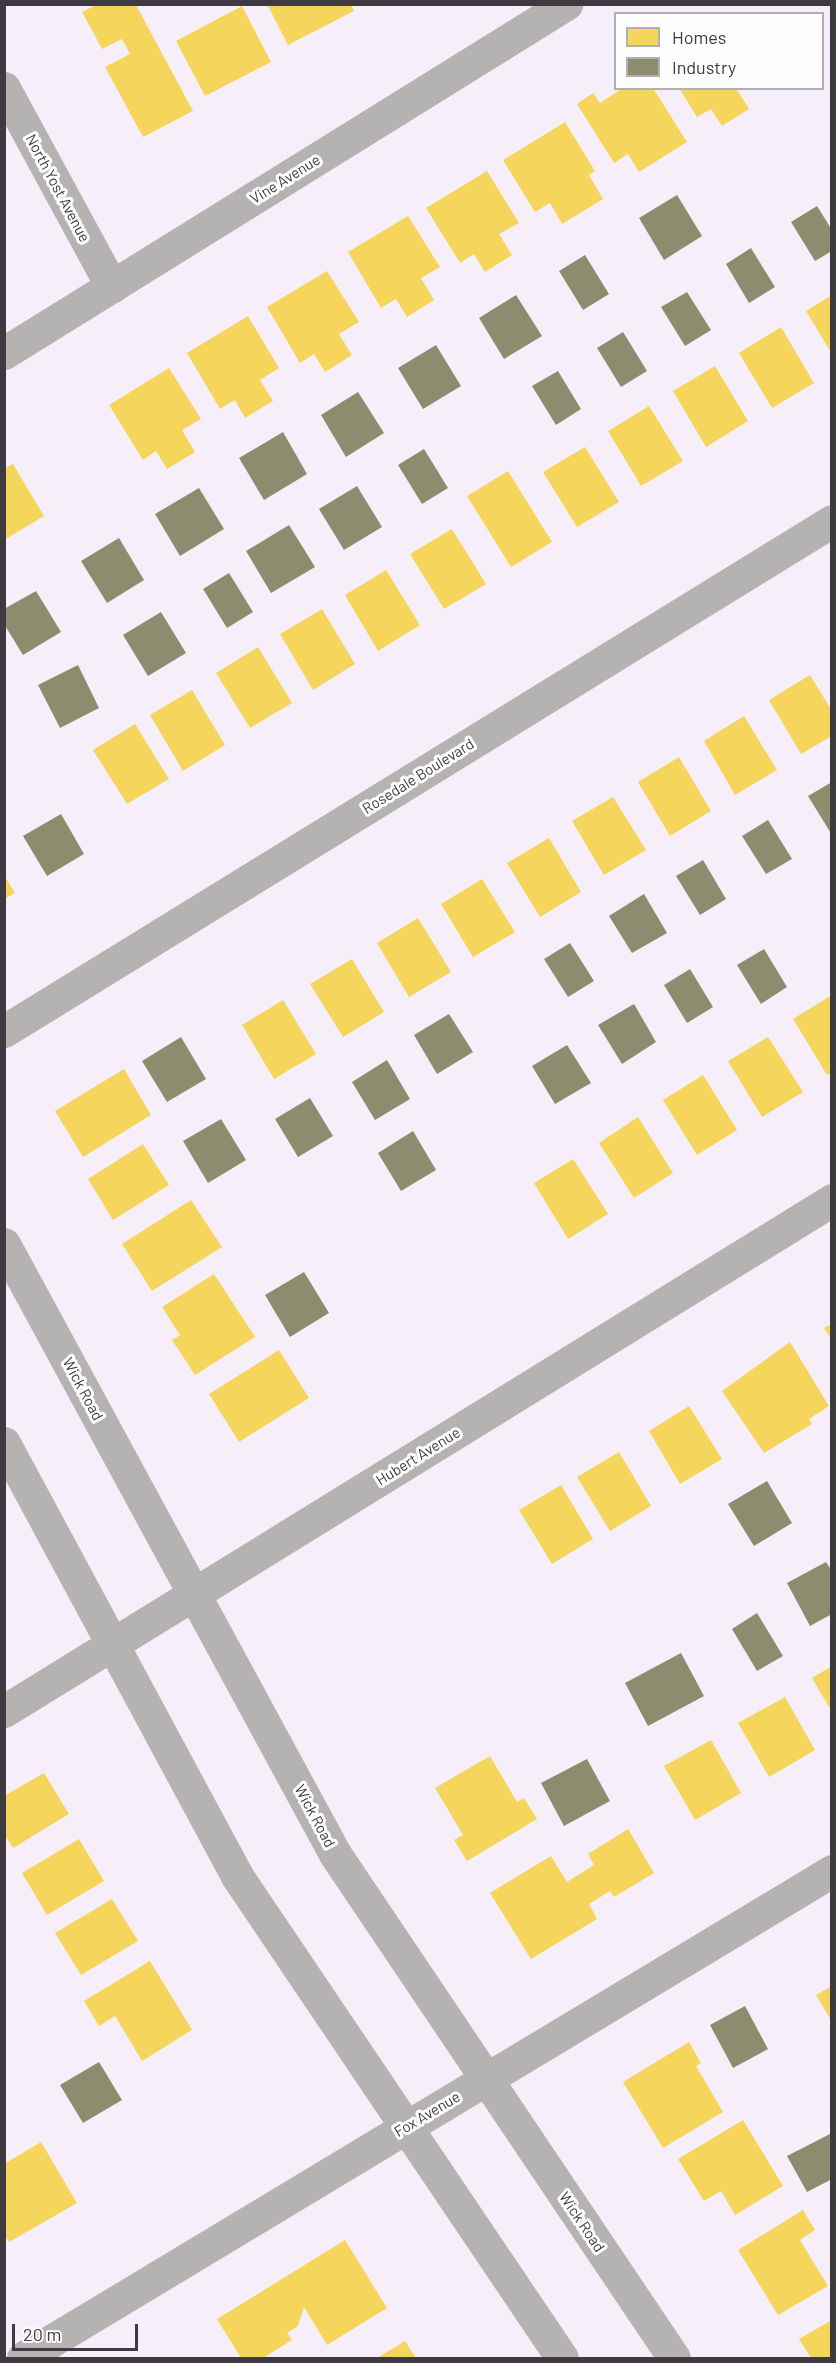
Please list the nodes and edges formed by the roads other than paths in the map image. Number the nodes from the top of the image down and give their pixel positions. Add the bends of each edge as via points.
1 (566, 4) edge
2 (4, 88) edge
3 (112, 286) junction
4 (4, 353) edge
5 (831, 521) edge
6 (4, 1031) edge
7 (831, 1200) edge
8 (4, 1244) edge
9 (4, 1443) edge
10 (194, 1594) junction
11 (113, 1644) junction
12 (4, 1711) edge
13 (831, 1870) edge
14 (486, 2079) junction
15 (404, 2128) junction
16 (23, 2358) edge
17 (562, 2358) edge
18 (674, 2358) edge

1 - 3 street, Vine Avenue
2 - 3 street, North Yost Avenue
3 - 4 street, Vine Avenue
5 - 6 street, Rosedale Boulevard
7 - 10 street, Hubert Avenue
8 - 10 street, Wick Road
9 - 11 street
10 - 11 street, Hubert Avenue
10 - 14 street, Wick Road via 335,1854
11 - 12 street, Hubert Avenue
11 - 15 street via 237,1876
13 - 14 street, Fox Avenue
14 - 15 street, Fox Avenue
14 - 18 street, Wick Road
15 - 16 street, Fox Avenue
15 - 17 street

